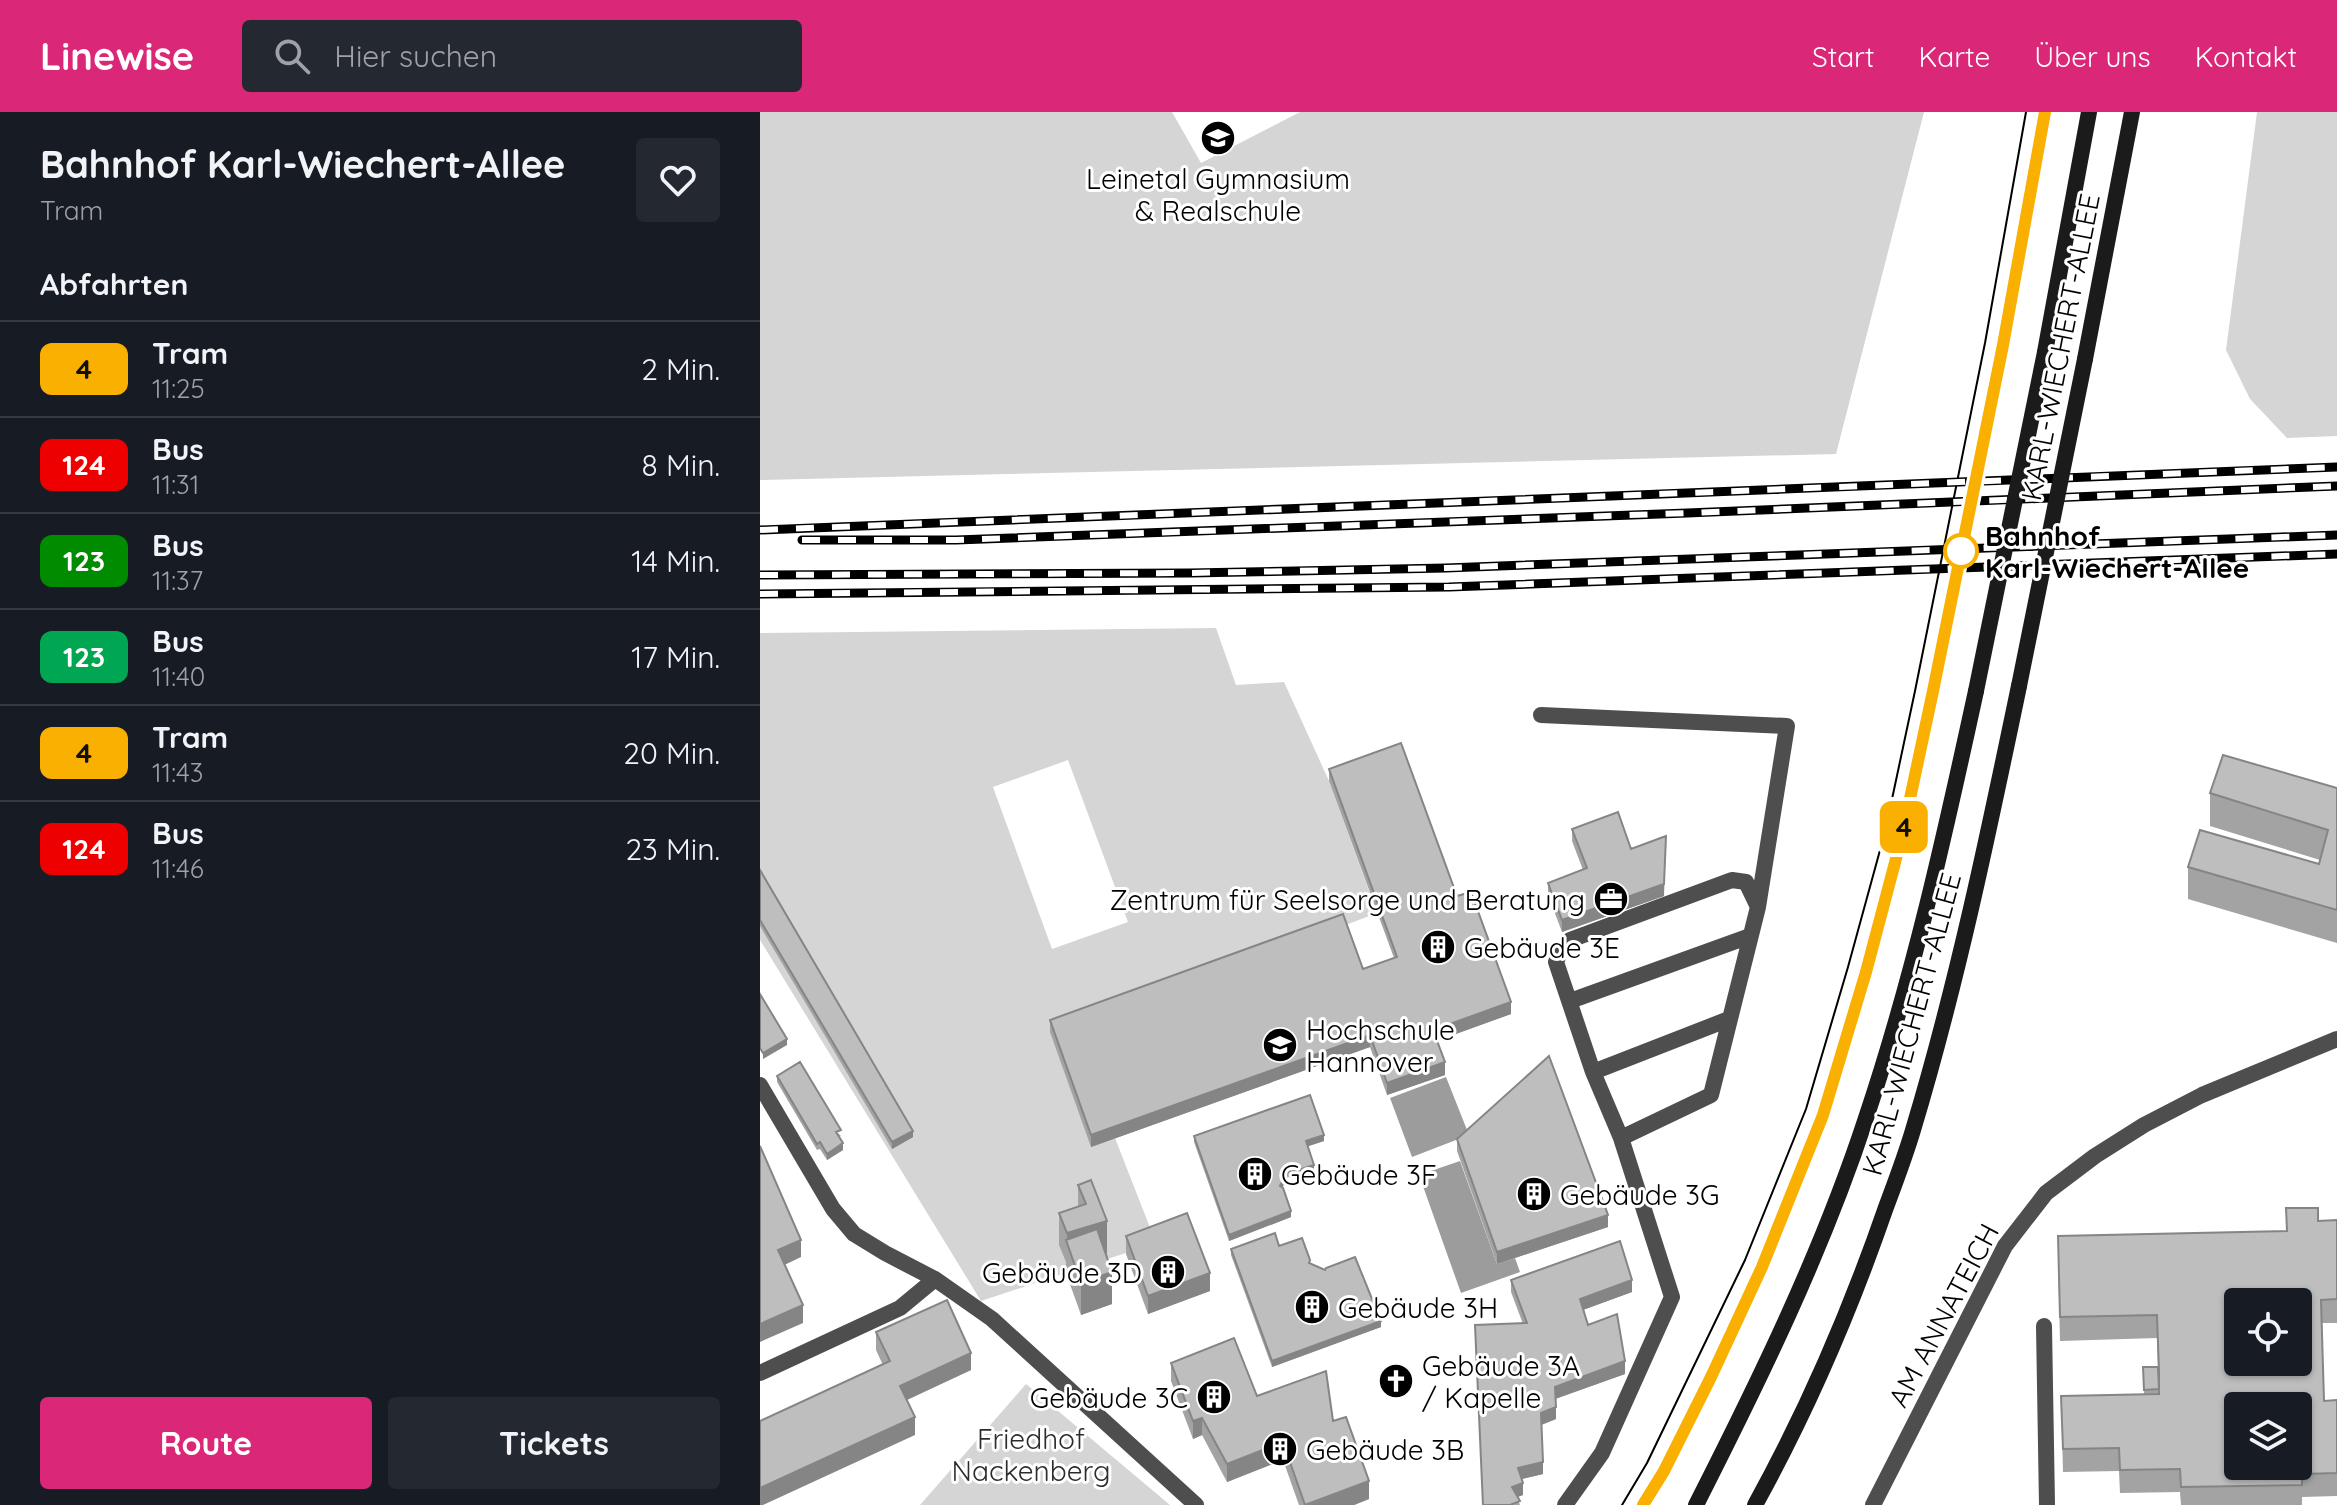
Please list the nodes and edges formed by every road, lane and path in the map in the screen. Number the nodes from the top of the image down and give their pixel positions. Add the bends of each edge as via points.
1 (2089, 112) edge
2 (2132, 112) edge
3 (1541, 715) dead end
4 (1758, 907) junction
5 (1750, 936) junction
6 (1570, 1001) junction
7 (1729, 1019) junction
8 (2337, 1039) edge
9 (1593, 1072) junction
10 (760, 1085) edge
11 (1621, 1138) junction
12 (935, 1279) junction
13 (2044, 1326) dead end
14 (760, 1373) edge
15 (1196, 1505) edge
16 (1565, 1505) edge
17 (1696, 1505) edge
18 (1755, 1505) edge
19 (1873, 1505) edge
20 (2047, 1505) edge

1 - 17 main road, KARL-WIECHERT-ALLEE, bridge via 1976,691 1903,998 1824,1235
2 - 18 main road, KARL-WIECHERT-ALLEE, bridge via 2019,686 1947,1009 1913,1132 1870,1253 1821,1374
3 - 4 street via 1787,726
4 - 5 street
4 - 6 street via 1746,882 1732,880 1570,940 1556,962
5 - 6 street
5 - 7 street
6 - 9 street
7 - 9 street
7 - 11 street via 1711,1095
8 - 19 street, AM ANNATEICH via 2144,1125 2046,1193 2005,1246
9 - 11 street
10 - 12 street via 833,1209 854,1234
11 - 16 street via 1672,1297 1602,1453
12 - 14 street via 900,1308
12 - 15 street via 992,1319
13 - 20 street

